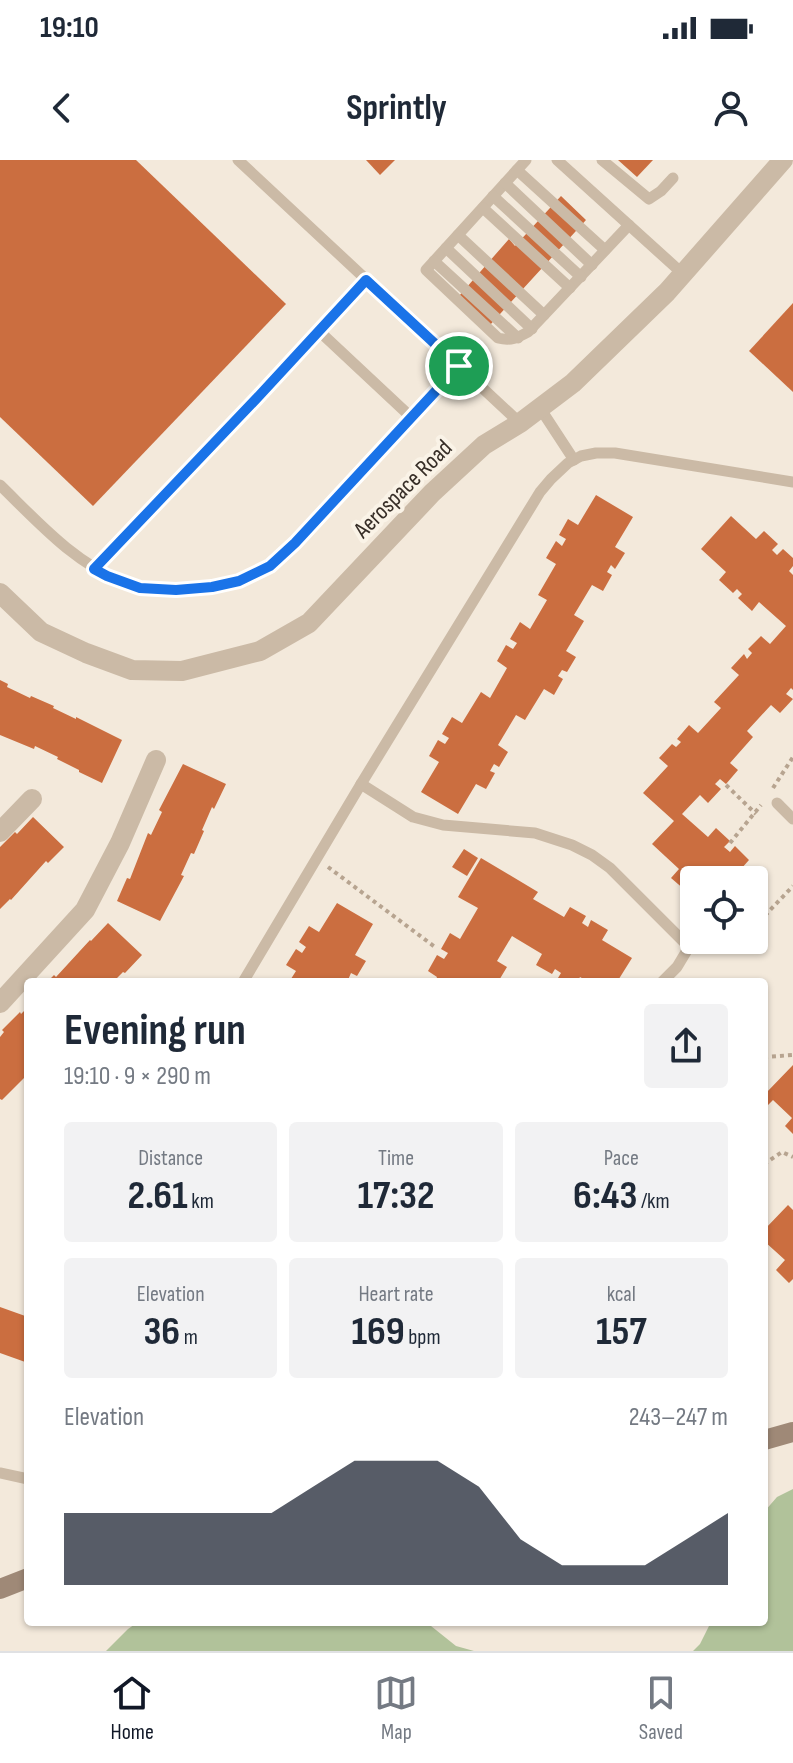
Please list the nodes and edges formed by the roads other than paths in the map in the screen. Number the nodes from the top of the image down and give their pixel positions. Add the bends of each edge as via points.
1 (238, 160) edge
2 (526, 160) edge
3 (557, 160) edge
4 (602, 160) edge
5 (774, 163) edge
6 (517, 170) junction
7 (673, 178) dead end
8 (505, 183) junction
9 (493, 196) junction
10 (483, 208) junction
11 (629, 225) junction
12 (458, 235) junction
13 (446, 248) junction
14 (605, 250) junction
15 (592, 265) junction
16 (683, 274) junction
17 (581, 277) junction
18 (366, 280) junction
19 (570, 288) junction
20 (544, 315) junction
21 (532, 329) junction
22 (319, 331) junction
23 (459, 366) junction
24 (540, 408) junction
25 (412, 418) junction
26 (520, 423) junction
27 (574, 460) junction
28 (793, 482) edge
29 (0, 485) edge
30 (94, 569) junction
31 (0, 593) edge
32 (156, 760) dead end
33 (361, 784) junction
34 (32, 799) dead end
35 (777, 803) dead end
36 (793, 819) edge
37 (0, 832) edge
38 (245, 978) edge
39 (666, 978) edge
40 (0, 1003) edge
41 (793, 1432) edge
42 (768, 1439) edge
43 (0, 1473) edge
44 (24, 1478) edge
45 (24, 1580) edge
46 (0, 1589) edge

1 - 18 lane
2 - 6 lane
3 - 11 lane
4 - 7 lane via 649,199
5 - 16 street, Aerospace Road
6 - 8 lane
6 - 14 lane
8 - 9 lane
8 - 15 lane
9 - 10 lane
9 - 17 lane
10 - 12 lane
10 - 19 lane
11 - 14 lane
11 - 16 lane
12 - 13 lane
12 - 20 lane
13 - 21 lane
13 - 21 lane via 426,270 498,338 518,338
14 - 15 lane
15 - 17 lane
16 - 24 street, Aerospace Road via 573,383
17 - 19 lane
18 - 22 lane
18 - 23 lane
19 - 20 lane
20 - 21 lane
22 - 25 lane
22 - 30 lane
23 - 25 lane
23 - 26 lane
24 - 26 street, Aerospace Road
24 - 27 lane
25 - 30 lane via 295,543 270,566 239,581 176,590 140,588
26 - 31 street, Aerospace Road via 484,445 432,493 309,623 260,651 182,671 132,670 41,632
27 - 28 lane via 615,453
27 - 33 lane via 540,492
29 - 30 lane
32 - 40 street via 85,910
33 - 38 lane
33 - 39 lane via 413,817 443,825 535,833 592,855 689,947
34 - 37 street
35 - 36 lane
41 - 42 main road
43 - 44 lane
45 - 46 main road

